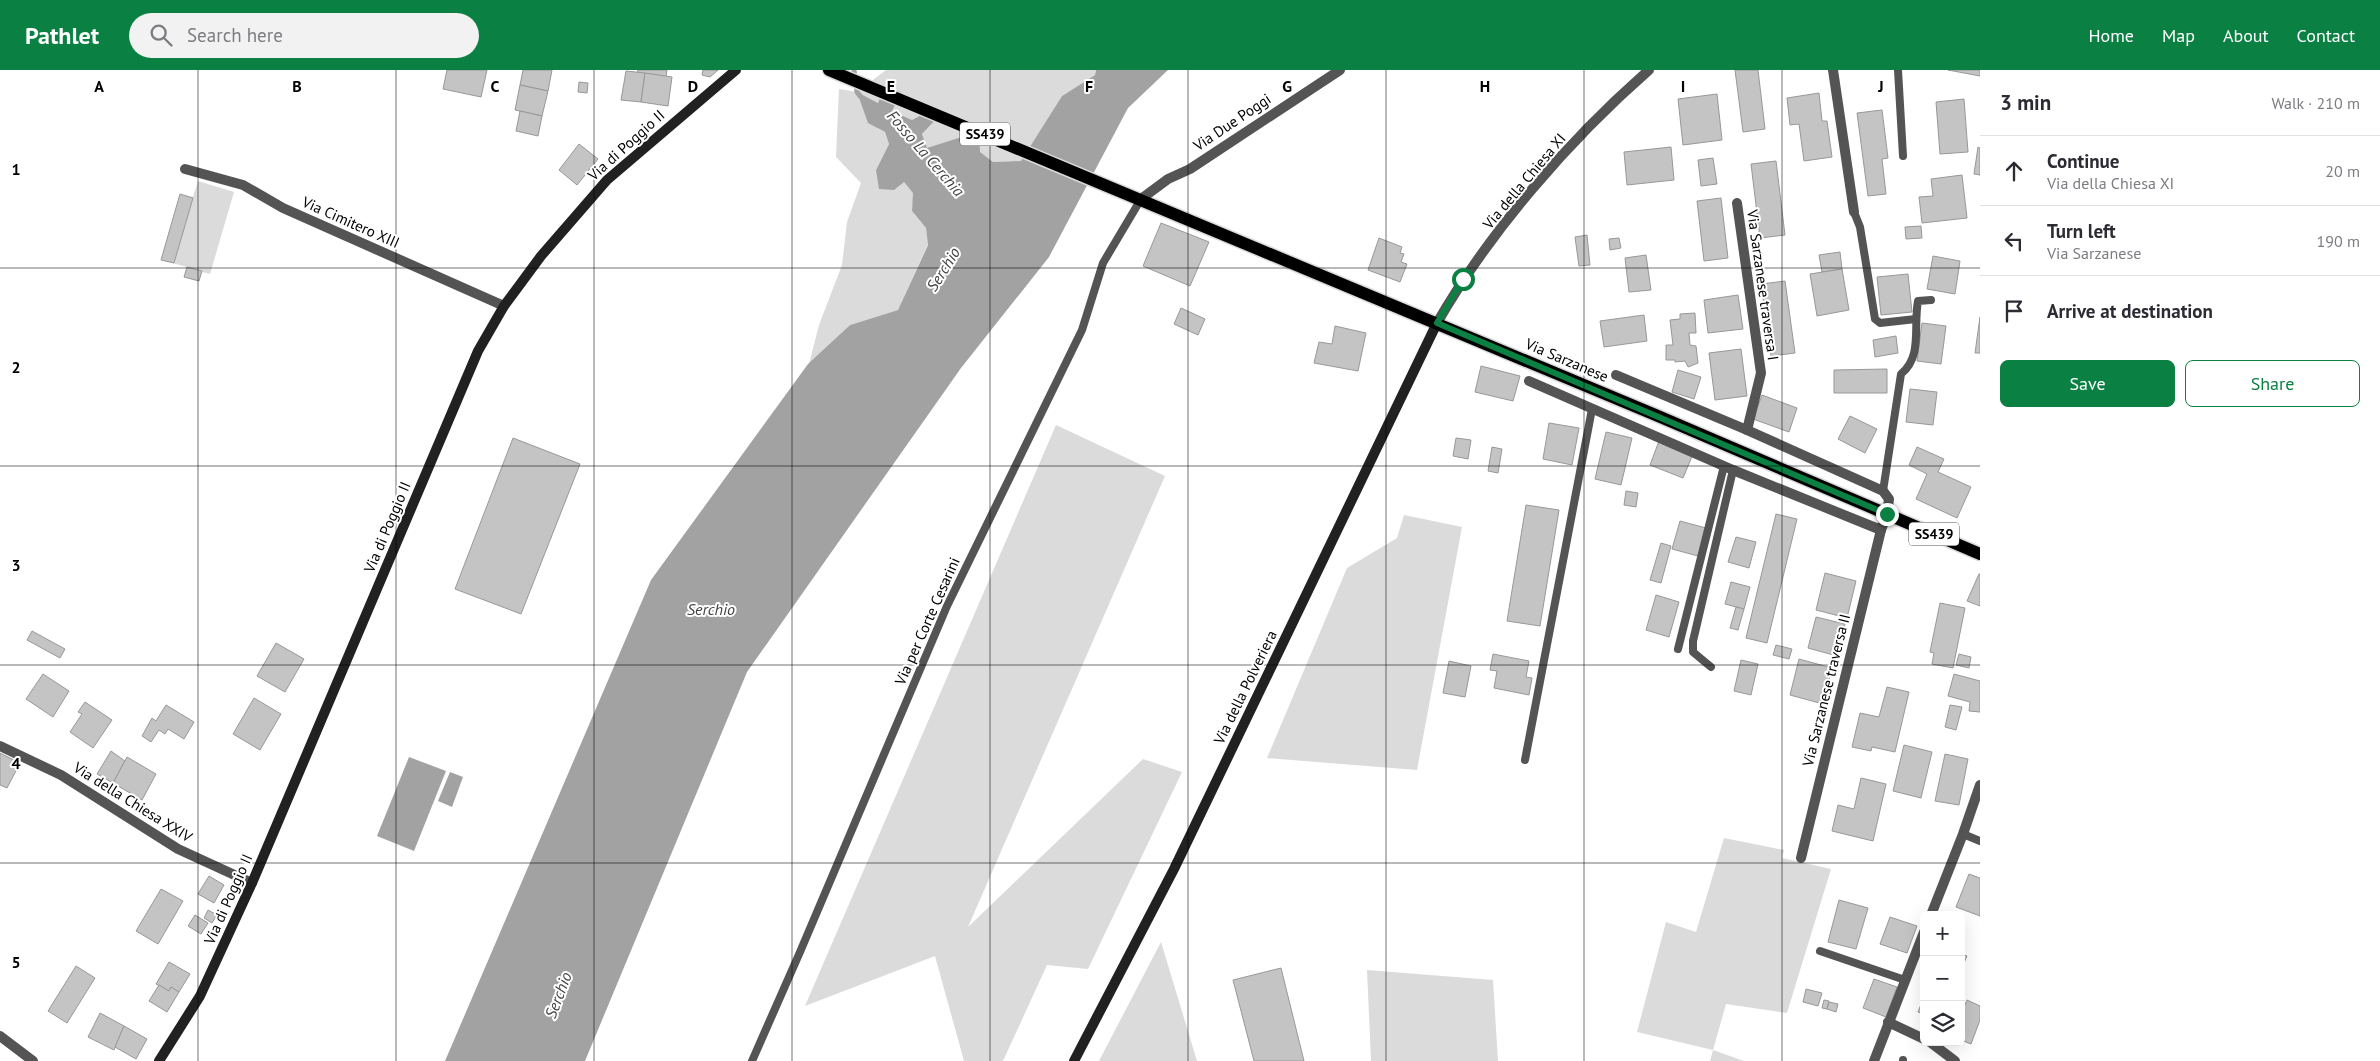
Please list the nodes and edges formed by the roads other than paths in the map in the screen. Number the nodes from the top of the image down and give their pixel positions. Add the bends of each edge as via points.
1 (736, 70) edge
2 (829, 70) edge
3 (1340, 70) edge
4 (1650, 70) edge
5 (1833, 70) edge
6 (1898, 70) edge
7 (1903, 156) dead end
8 (186, 169) dead end
9 (1141, 199) junction
10 (1736, 203) dead end
11 (1854, 212) joint
12 (1931, 300) dead end
13 (504, 306) junction
14 (1916, 319) junction
15 (1437, 323) junction
16 (1616, 375) dead end
17 (1529, 382) dead end
18 (1592, 409) junction
19 (1747, 430) junction
20 (1728, 468) junction
21 (1883, 491) junction
22 (1887, 514) junction
23 (1881, 530) junction
24 (1980, 554) edge
25 (1678, 649) dead end
26 (1711, 666) dead end
27 (0, 746) edge
28 (1525, 760) dead end
29 (1980, 784) edge
30 (1964, 834) junction
31 (1980, 841) edge
32 (1801, 858) dead end
33 (252, 883) junction
34 (1933, 911) edge
35 (1920, 942) edge
36 (1820, 951) dead end
37 (1905, 980) junction
38 (1888, 1022) junction
39 (0, 1036) edge
40 (1920, 1037) edge
41 (1935, 1046) edge
42 (33, 1061) edge
43 (159, 1061) edge
44 (752, 1061) edge
45 (1074, 1061) edge
46 (1874, 1061) edge
47 (1955, 1061) edge

1 - 13 main road, Via di Poggio II via 607,180 541,256
2 - 9 main road, SS439
3 - 9 street, Via Due Poggi
4 - 15 street, Via della Chiesa XI via 1549,170 1463,279
5 - 11 street
6 - 7 lane
8 - 13 street, Via Cimitero XIII via 243,185 284,208
9 - 15 main road, Via Sarzanese / SS439
9 - 44 lane, Via per Corte Cesarini via 1103,263 1082,330 946,606
10 - 19 street, Via Sarzanese traversa I via 1760,373
11 - 14 lane via 1860,227 1875,318 1880,323
12 - 14 lane via 1918,301
13 - 33 main road, Via di Poggio II via 478,351
14 - 21 lane via 1914,358 1902,374
15 - 22 main road, Via Sarzanese / SS439
15 - 45 main road, Via della Polveriera via 1174,869
16 - 19 street
17 - 18 street
18 - 20 street
18 - 28 lane
19 - 21 street
20 - 23 street
20 - 25 lane
20 - 26 lane via 1693,641 1693,652
21 - 22 street via 1889,499
22 - 23 street, Via Sarzanese traversa II
22 - 24 main road, Via Sarzanese / SS439
23 - 32 street, Via Sarzanese traversa II
27 - 33 street, Via della Chiesa XXIV via 61,775 178,849
29 - 30 street
30 - 31 lane
30 - 34 street
33 - 43 main road, Via di Poggio II via 200,996
35 - 37 street
36 - 37 lane
37 - 38 street
38 - 40 street
38 - 46 street
39 - 42 street
41 - 47 street

